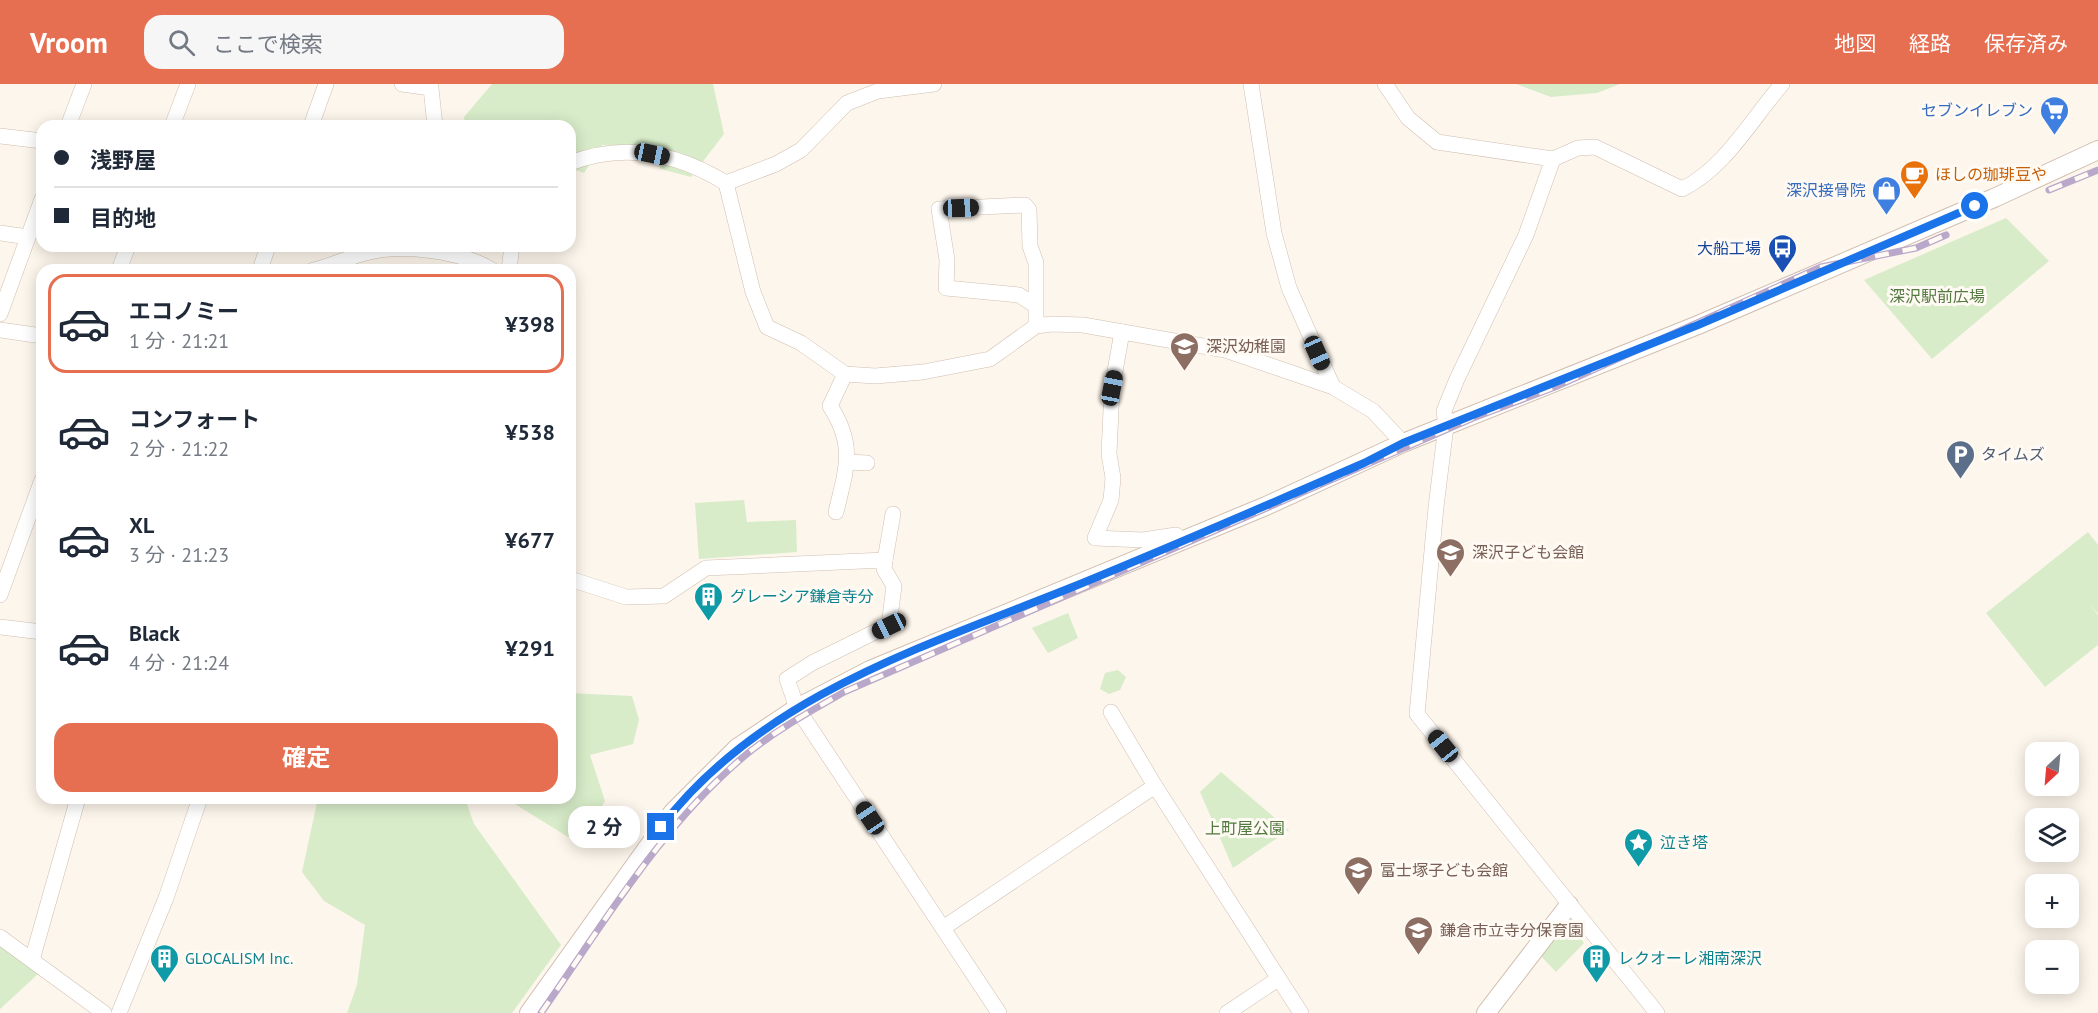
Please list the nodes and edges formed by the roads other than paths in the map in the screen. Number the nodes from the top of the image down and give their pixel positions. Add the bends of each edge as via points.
1 (84, 84) edge
2 (188, 84) edge
3 (326, 84) edge
4 (402, 84) edge
5 (934, 84) edge
6 (1251, 84) edge
7 (1385, 84) edge
8 (1782, 84) edge
9 (70, 120) edge
10 (174, 120) edge
11 (313, 120) edge
12 (434, 120) edge
13 (0, 136) edge
14 (36, 140) edge
15 (2098, 150) edge
16 (1553, 159) junction
17 (576, 162) edge
18 (726, 183) junction
19 (36, 215) edge
20 (0, 233) edge
21 (28, 237) junction
22 (369, 252) edge
23 (450, 252) edge
24 (333, 264) edge
25 (478, 264) edge
26 (1036, 306) junction
27 (0, 314) edge
28 (1036, 326) junction
29 (0, 330) edge
30 (1122, 333) junction
31 (36, 335) edge
32 (845, 374) junction
33 (1333, 387) junction
34 (1446, 426) junction
35 (1403, 443) junction
36 (848, 462) junction
37 (867, 463) dead end
38 (36, 496) edge
39 (836, 512) dead end
40 (893, 514) dead end
41 (1183, 540) junction
42 (885, 560) junction
43 (576, 581) edge
44 (0, 595) edge
45 (0, 627) edge
46 (36, 631) edge
47 (797, 708) junction
48 (1111, 712) dead end
49 (1155, 786) junction
50 (76, 804) edge
51 (198, 804) edge
52 (1569, 905) junction
53 (943, 928) junction
54 (0, 937) edge
55 (32, 960) junction
56 (1278, 979) junction
57 (104, 1013) edge
58 (119, 1013) edge
59 (529, 1013) edge
60 (999, 1013) edge
61 (1227, 1013) edge
62 (1301, 1013) edge
63 (1486, 1013) edge
64 (1657, 1013) edge

1 - 9 street
2 - 10 street
3 - 11 street
4 - 12 street via 431,88
5 - 18 street via 878,91 848,103 801,150
6 - 33 street via 1274,233 1289,288
7 - 16 street via 1408,118 1437,142
8 - 16 street via 1720,159 1696,183 1682,189 1595,147 1578,148
13 - 14 street
15 - 34 street via 1698,325
16 - 34 street via 1526,235 1444,411
17 - 18 street via 620,152 652,154 682,160
18 - 32 street via 753,292 767,327 801,343
19 - 21 street
20 - 21 street
21 - 27 street
22 - 24 street
23 - 25 street
26 - 26 street via 1036,262 1025,205 939,209 947,260 946,288 1019,295
26 - 28 street
28 - 30 street via 1083,326
28 - 32 street via 990,359 924,372
29 - 31 street
30 - 33 street via 1225,350
30 - 41 street via 1112,388 1108,454 1113,478 1111,500 1095,538 1143,540 1176,535
32 - 36 street via 830,406 847,440
33 - 35 street via 1373,411
34 - 35 street
34 - 52 street via 1417,714
35 - 41 street
36 - 37 street
36 - 39 street
38 - 44 street
40 - 42 street
41 - 47 street via 870,670
42 - 43 street via 706,568 664,596 626,597
42 - 47 street via 884,569 894,586 889,626 787,679
45 - 46 street
47 - 53 street
47 - 59 street via 738,748 673,812
48 - 49 street
49 - 53 street
49 - 56 street
50 - 55 street
51 - 58 street via 166,898
52 - 63 street
52 - 64 street
53 - 60 street
54 - 55 street
55 - 57 street
56 - 61 street
56 - 62 street

